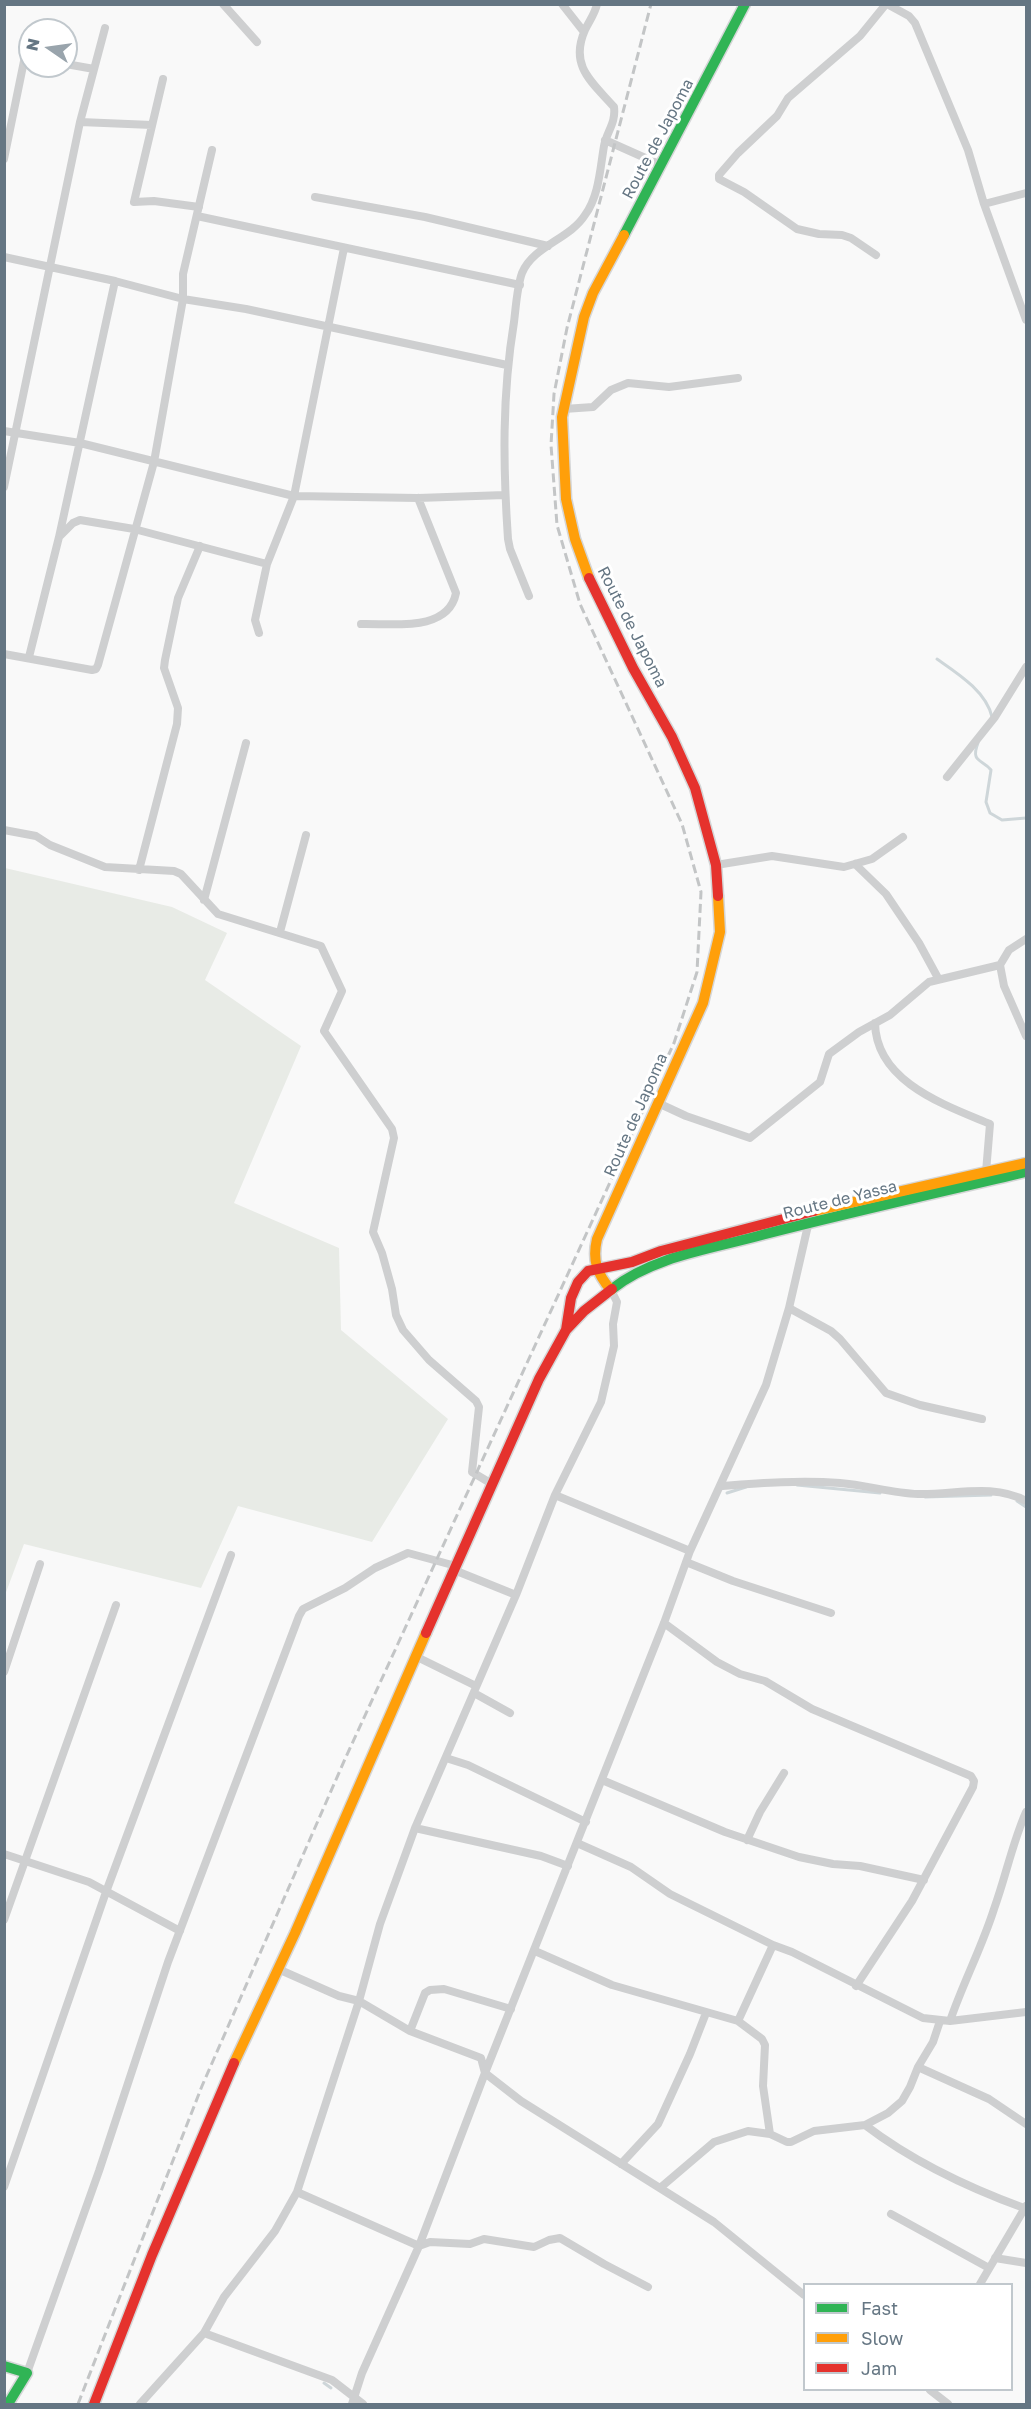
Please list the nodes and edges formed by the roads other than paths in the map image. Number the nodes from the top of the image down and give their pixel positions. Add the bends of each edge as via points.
1 (223, 4) edge
2 (562, 4) edge
3 (597, 4) edge
4 (745, 4) edge
5 (887, 4) edge
6 (105, 28) dead end
7 (584, 32) junction
8 (258, 42) dead end
9 (78, 66) edge
10 (94, 69) junction
11 (21, 78) edge
12 (163, 79) dead end
13 (80, 122) junction
14 (152, 125) junction
15 (605, 140) junction
16 (212, 150) dead end
17 (4, 159) edge
18 (661, 165) junction
19 (1026, 193) edge
20 (315, 196) dead end
21 (984, 204) junction
22 (199, 207) junction
23 (197, 216) junction
24 (548, 246) junction
25 (344, 248) junction
26 (876, 255) dead end
27 (4, 257) edge
28 (52, 266) junction
29 (116, 281) junction
30 (520, 285) junction
31 (183, 299) junction
32 (1025, 315) edge
33 (328, 327) junction
34 (507, 365) junction
35 (738, 378) dead end
36 (564, 409) junction
37 (4, 430) edge
38 (16, 432) junction
39 (80, 443) junction
40 (154, 462) junction
41 (4, 487) edge
42 (505, 495) junction
43 (294, 496) junction
44 (418, 498) junction
45 (134, 529) junction
46 (59, 537) junction
47 (200, 546) junction
48 (267, 564) junction
49 (529, 596) dead end
50 (361, 624) dead end
51 (260, 633) dead end
52 (4, 654) edge
53 (29, 657) junction
54 (1026, 667) edge
55 (246, 743) dead end
56 (947, 777) dead end
57 (4, 830) edge
58 (306, 835) dead end
59 (903, 837) dead end
60 (855, 864) junction
61 (716, 865) junction
62 (139, 870) junction
63 (204, 900) junction
64 (280, 932) junction
65 (1026, 939) edge
66 (1000, 965) junction
67 (938, 978) junction
68 (875, 1023) junction
69 (1026, 1036) edge
70 (658, 1103) junction
71 (1026, 1163) edge
72 (986, 1172) junction
73 (1026, 1172) edge
74 (808, 1218) junction
75 (696, 1248) junction
76 (595, 1269) junction
77 (611, 1290) junction
78 (789, 1308) junction
79 (566, 1330) junction
80 (982, 1419) dead end
81 (492, 1484) junction
82 (721, 1486) junction
83 (555, 1495) junction
84 (1026, 1501) edge
85 (690, 1551) junction
86 (231, 1555) dead end
87 (686, 1562) junction
88 (40, 1564) dead end
89 (455, 1568) junction
90 (516, 1595) junction
91 (116, 1605) dead end
92 (831, 1614) dead end
93 (664, 1623) junction
94 (415, 1656) junction
95 (4, 1671) edge
96 (475, 1689) junction
97 (510, 1713) dead end
98 (446, 1758) junction
99 (784, 1773) dead end
100 (602, 1780) junction
101 (1026, 1812) edge
102 (586, 1822) junction
103 (415, 1828) junction
104 (747, 1840) junction
105 (577, 1843) junction
106 (4, 1854) edge
107 (26, 1860) junction
108 (568, 1866) junction
109 (924, 1880) junction
110 (106, 1892) junction
111 (4, 1920) edge
112 (180, 1931) junction
113 (773, 1945) junction
114 (534, 1951) junction
115 (278, 1969) junction
116 (856, 1986) junction
117 (359, 2001) junction
118 (512, 2009) junction
119 (1026, 2012) edge
120 (706, 2013) junction
121 (738, 2021) junction
122 (940, 2021) junction
123 (950, 2021) junction
124 (410, 2031) junction
125 (918, 2067) junction
126 (485, 2073) junction
127 (1026, 2124) edge
128 (865, 2125) junction
129 (770, 2134) junction
130 (621, 2164) junction
131 (4, 2187) edge
132 (660, 2188) junction
133 (297, 2192) junction
134 (1025, 2207) edge
135 (891, 2214) dead end
136 (419, 2246) junction
137 (995, 2258) junction
138 (1026, 2263) edge
139 (989, 2268) junction
140 (981, 2283) edge
141 (648, 2287) dead end
142 (803, 2294) edge
143 (204, 2333) junction
144 (4, 2366) edge
145 (27, 2373) junction
146 (931, 2391) edge
147 (353, 2400) edge
148 (8, 2404) edge
149 (94, 2404) edge
150 (140, 2404) edge
151 (363, 2404) edge
152 (948, 2404) edge

1 - 8 street
2 - 7 street
3 - 7 street
4 - 18 main road, Route de Japoma
5 - 21 street via 915,23 968,150
5 - 26 street via 860,36 788,98 777,116 719,175 719,179 797,229 842,235
6 - 10 street
7 - 15 street via 579,56 583,72 614,107 613,124
9 - 10 street
10 - 13 street
11 - 17 street
12 - 14 street
13 - 14 street
13 - 28 street
14 - 22 street via 135,202
15 - 18 street
15 - 24 street via 592,203 579,223
16 - 22 street
18 - 36 main road, Route de Japoma via 593,293
19 - 21 street
20 - 24 street
21 - 32 street
22 - 23 street
23 - 25 street
23 - 31 street via 183,274
24 - 30 street via 527,263
25 - 30 street
25 - 33 street
27 - 28 street
28 - 29 street
28 - 38 street
29 - 31 street
29 - 39 street
30 - 34 street
31 - 33 street
31 - 40 street
33 - 34 street
33 - 43 street
34 - 42 street
35 - 36 street via 669,387 628,383 611,390 593,407
36 - 61 main road, Route de Japoma via 566,499 574,539 633,668 689,772
37 - 38 street
38 - 39 street
38 - 41 street
39 - 40 street
39 - 46 street
40 - 43 street
40 - 45 street
42 - 44 street
42 - 49 street via 510,549
43 - 44 street
43 - 48 street
44 - 50 street via 456,593 454,603 444,615 426,622
45 - 46 street via 80,520
45 - 47 street
45 - 53 street via 96,669
46 - 53 street
47 - 48 street
47 - 62 street via 178,598 165,660 164,669 178,708 177,724
48 - 51 street via 255,620
52 - 53 street
54 - 56 street via 994,717
55 - 63 street
57 - 62 street via 36,836 50,846 105,867
58 - 64 street
59 - 60 street via 872,859
60 - 61 street via 835,867 772,856
60 - 67 street via 886,894
61 - 70 main road, Route de Japoma via 720,932 711,975 703,1003
62 - 63 street via 181,874
63 - 64 street via 228,919
64 - 81 street via 321,946 342,991 324,1031 388,1122 394,1138 373,1232 382,1253 396,1315 403,1330 429,1360 476,1401 479,1407 472,1472
65 - 66 street via 1009,950
66 - 67 street
66 - 69 street via 1004,986
67 - 68 street
68 - 70 street via 829,1054 820,1082 750,1138
68 - 72 street via 885,1057 905,1080 933,1101 990,1124
70 - 76 main road, Route de Japoma via 597,1239
71 - 72 main road, Route de Yassa
72 - 74 main road, Route de Yassa
73 - 74 main road, Route de Yassa
74 - 75 main road, Route de Yassa
74 - 78 street
75 - 76 main road, Route de Yassa via 661,1251
75 - 77 main road, Route de Yassa
76 - 77 main road
76 - 79 main road via 578,1282
77 - 79 main road, Route de Yassa
77 - 83 street via 617,1302 609,1374 601,1402
78 - 80 street via 831,1331 886,1393
78 - 82 street via 766,1385
79 - 81 main road via 539,1379
81 - 89 main road
82 - 84 street via 792,1481 843,1483 916,1494 992,1490
82 - 85 street
83 - 85 street
83 - 90 street
85 - 87 street
86 - 110 street
87 - 92 street
87 - 93 street
88 - 95 street
89 - 90 street
89 - 94 main road
89 - 112 street via 408,1553 303,1609
90 - 96 street
91 - 107 street
93 - 100 street
93 - 109 street via 740,1674 765,1681 812,1709 971,1776 973,1787
94 - 96 street
94 - 115 main road
96 - 97 street
96 - 98 street
98 - 102 street
98 - 103 street
99 - 104 street
100 - 102 street
100 - 104 street
101 - 123 street via 1009,1854 994,1911
102 - 105 street
103 - 108 street via 541,1856
103 - 117 street via 380,1924
104 - 109 street via 799,1857
105 - 108 street
105 - 113 street via 631,1867 670,1894
106 - 107 street
107 - 110 street via 76,1876
107 - 111 street
108 - 114 street
109 - 116 street
110 - 112 street
110 - 131 street
112 - 145 street
113 - 116 street
113 - 121 street
114 - 118 street
114 - 120 street via 602,1981
115 - 117 street
115 - 149 main road via 184,2176
116 - 122 street via 923,2018
117 - 124 street
117 - 133 street
118 - 124 street via 435,1989 425,1993
118 - 126 street
119 - 123 street
120 - 121 street
120 - 130 street via 658,2124
121 - 129 street via 765,2045 763,2086
122 - 123 street
122 - 125 street
124 - 126 street via 482,2058
125 - 127 street via 989,2099
125 - 128 street via 902,2101
126 - 130 street via 521,2101
126 - 136 street
128 - 129 street via 814,2131 791,2142
128 - 134 street via 979,2192
129 - 132 street via 748,2131 714,2142
130 - 132 street
132 - 142 street via 714,2222
133 - 136 street
133 - 143 street
134 - 137 street
135 - 139 street
136 - 141 street via 430,2242 470,2244 484,2239 534,2247 560,2238
136 - 147 street
137 - 138 street
137 - 139 street
139 - 140 street
143 - 147 street via 319,2374 332,2380
143 - 150 street
144 - 145 main road
145 - 148 main road
146 - 152 street
147 - 151 street

